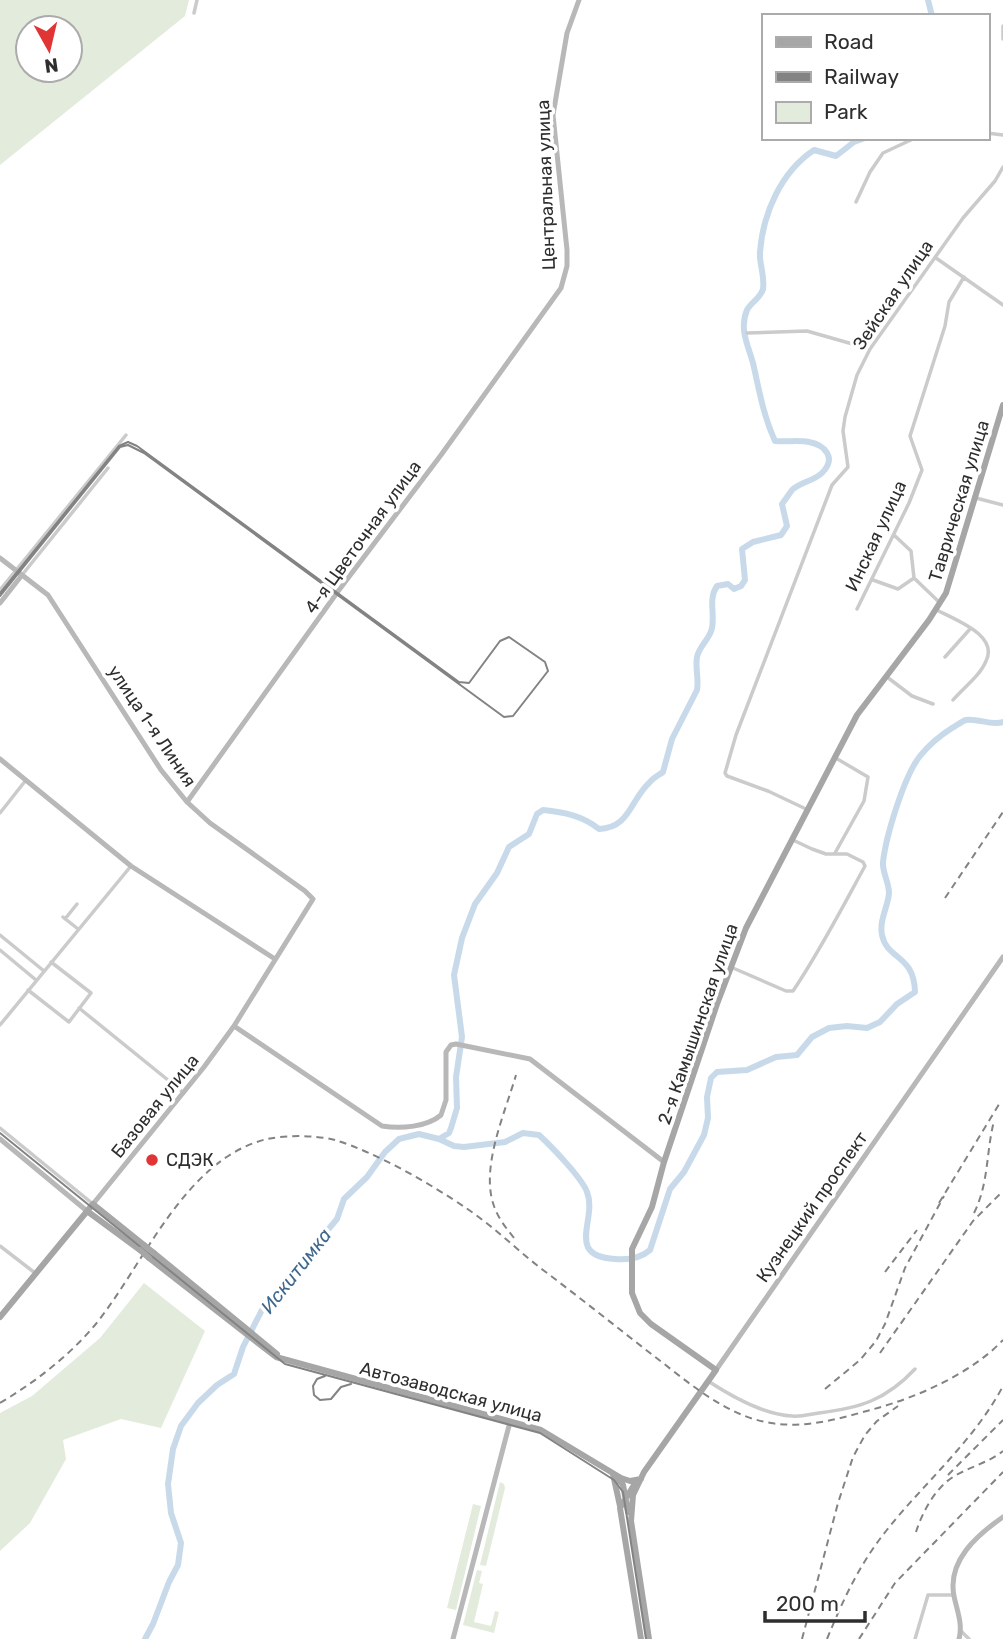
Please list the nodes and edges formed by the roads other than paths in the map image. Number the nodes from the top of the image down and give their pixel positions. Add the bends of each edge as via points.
1 (197, 0) edge
2 (579, 0) edge
3 (194, 12) dead end
4 (1003, 26) edge
5 (1003, 39) edge
6 (911, 140) edge
7 (1003, 167) edge
8 (856, 202) dead end
9 (935, 257) junction
10 (964, 277) junction
11 (561, 288) joint
12 (1003, 304) edge
13 (747, 333) dead end
14 (870, 349) junction
15 (1003, 405) edge
16 (126, 435) dead end
17 (108, 468) dead end
18 (976, 498) junction
19 (1003, 505) edge
20 (894, 535) junction
21 (0, 558) edge
22 (16, 571) junction
23 (22, 575) junction
24 (914, 578) junction
25 (873, 580) junction
26 (0, 590) edge
27 (0, 603) edge
28 (938, 606) junction
29 (857, 609) dead end
30 (970, 629) junction
31 (945, 657) dead end
32 (886, 676) junction
33 (953, 700) dead end
34 (933, 704) dead end
35 (834, 757) junction
36 (0, 759) edge
37 (26, 780) junction
38 (187, 802) junction
39 (806, 809) junction
40 (0, 813) edge
41 (792, 840) junction
42 (835, 853) junction
43 (131, 866) junction
44 (313, 900) joint
45 (77, 904) dead end
46 (78, 929) junction
47 (0, 935) edge
48 (0, 950) edge
49 (1003, 957) edge
50 (275, 959) junction
51 (51, 962) junction
52 (731, 967) junction
53 (44, 971) junction
54 (36, 980) junction
55 (28, 990) junction
56 (79, 1008) junction
57 (0, 1026) edge
58 (234, 1026) junction
59 (184, 1093) junction
60 (0, 1128) edge
61 (0, 1139) edge
62 (664, 1162) junction
63 (93, 1205) junction
64 (87, 1211) junction
65 (0, 1246) edge
66 (142, 1248) junction
67 (36, 1273) junction
68 (0, 1317) edge
69 (915, 1369) dead end
70 (716, 1370) junction
71 (708, 1381) junction
72 (510, 1422) junction
73 (614, 1474) junction
74 (639, 1480) junction
75 (626, 1497) junction
76 (620, 1507) junction
77 (1003, 1517) edge
78 (631, 1521) junction
79 (954, 1595) junction
80 (961, 1631) junction
81 (453, 1639) edge
82 (641, 1639) edge
83 (649, 1639) edge
84 (915, 1639) edge
85 (960, 1639) edge
86 (969, 1639) edge

1 - 3 street
2 - 11 street, Центральная улица via 567,33 553,115 567,250
4 - 5 street
6 - 8 street via 883,153
7 - 9 street, Зейская улица
9 - 10 street
9 - 14 street, Зейская улица
10 - 12 street
10 - 20 street, Инская улица via 949,302 910,436 922,470
11 - 38 street, 4-я Цветочная улица
13 - 14 street via 807,331
14 - 39 street, Зейская улица via 845,417 848,467 832,485 725,773
15 - 18 main road, Таврическая улица
16 - 22 street
17 - 23 street
18 - 19 street
18 - 28 main road, Таврическая улица via 951,580
20 - 24 street via 911,551
20 - 25 street, Инская улица
21 - 22 street
22 - 23 street, улица 1-я Линия
22 - 26 street
23 - 27 street
23 - 38 street, улица 1-я Линия via 48,595
24 - 25 street via 898,589
24 - 28 street
25 - 29 street, Инская улица
28 - 30 street
28 - 32 main road, 2-я Камышинская улица
30 - 31 street
30 - 33 street via 986,641 989,650 978,674
32 - 34 street via 912,696
32 - 35 main road, 2-я Камышинская улица
35 - 39 main road, 2-я Камышинская улица
35 - 42 street via 868,777 864,801
36 - 37 street
37 - 40 street
37 - 43 street
38 - 44 street, улица 1-я Линия
39 - 41 main road, 2-я Камышинская улица
41 - 42 street via 826,854
41 - 52 main road, 2-я Камышинская улица
42 - 52 street via 859,859 864,866 820,951 793,991
43 - 46 street
43 - 50 street
44 - 50 street, Базовая улица
45 - 46 street via 64,918
46 - 51 street
47 - 53 street
48 - 54 street
49 - 70 street, Кузнецкий проспект
50 - 58 street, Базовая улица
51 - 53 street
51 - 56 street via 91,993
52 - 62 main road, 2-я Камышинская улица
53 - 54 street
54 - 55 street
55 - 56 street via 69,1021
55 - 57 street
56 - 59 street
58 - 59 street, Базовая улица
58 - 62 street via 383,1126 396,1128 441,1115 448,1047 456,1044 530,1059
59 - 63 street, Базовая улица
60 - 63 street
61 - 64 street
62 - 70 main road, 2-я Камышинская улица via 652,1207 632,1249 632,1293 640,1313 651,1324
63 - 64 main road, Базовая улица
63 - 66 main road, Автозаводская улица
64 - 66 main road
64 - 67 main road, Базовая улица
65 - 67 street
66 - 72 main road, Автозаводская улица, bridge via 261,1344 288,1360
67 - 68 main road, Базовая улица
69 - 71 street via 899,1386 851,1409 792,1416 765,1410
70 - 71 main road, Кузнецкий проспект
71 - 74 main road, Кузнецкий проспект
72 - 73 main road, Автозаводская улица via 551,1435
72 - 81 street
73 - 74 main road, Автозаводская улица
73 - 75 main road
73 - 76 main road
74 - 75 main road, Кузнецкий проспект
74 - 78 main road, Кузнецкий проспект via 631,1502
75 - 76 main road, Кузнецкий проспект
75 - 78 main road
76 - 82 main road
77 - 79 street via 976,1538 960,1560 953,1578
78 - 83 main road, Кузнецкий проспект
79 - 80 street
79 - 84 street via 927,1596
80 - 85 street
80 - 86 street

